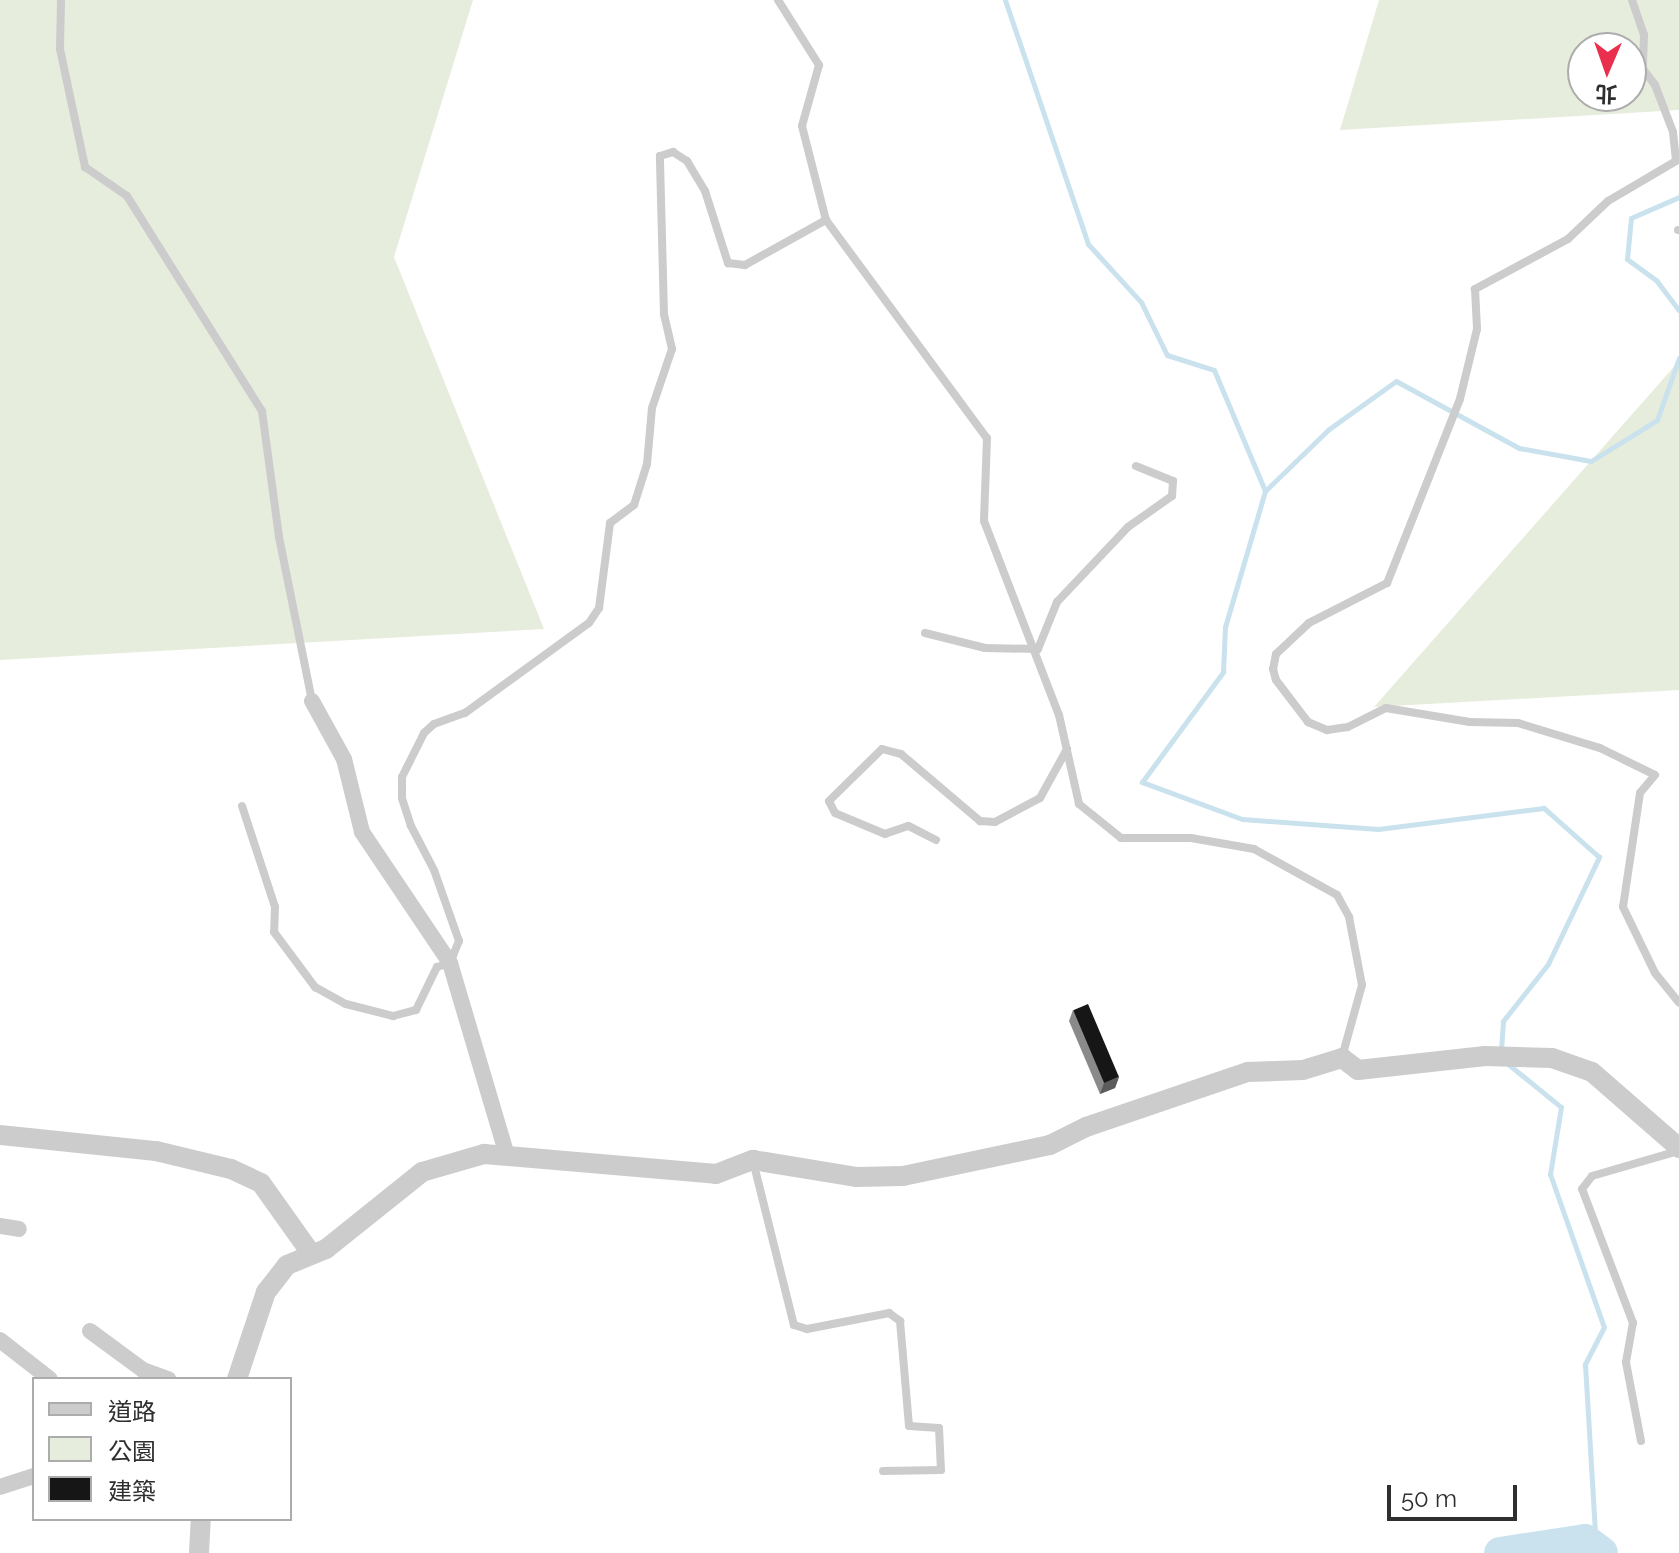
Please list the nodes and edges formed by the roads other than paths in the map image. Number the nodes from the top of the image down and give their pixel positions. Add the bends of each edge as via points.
1 (61, 0) edge
2 (778, 0) edge
3 (1632, 0) edge
4 (1678, 161) edge
5 (826, 220) junction
6 (1136, 466) dead end
7 (925, 633) dead end
8 (1035, 648) junction
9 (312, 701) joint
10 (1067, 749) junction
11 (242, 806) dead end
12 (936, 840) dead end
13 (450, 963) junction
14 (1679, 1003) edge
15 (1342, 1058) junction
16 (0, 1135) edge
17 (1679, 1150) edge
18 (507, 1155) junction
19 (753, 1160) junction
20 (0, 1226) edge
21 (19, 1229) dead end
22 (310, 1252) junction
23 (90, 1331) dead end
24 (0, 1340) edge
25 (47, 1377) edge
26 (162, 1377) edge
27 (238, 1377) edge
28 (1641, 1441) dead end
29 (883, 1471) dead end
30 (32, 1477) edge
31 (0, 1487) edge
32 (201, 1521) edge
33 (199, 1553) edge

1 - 9 lane via 60,49 85,167 127,196 262,411 279,537
2 - 5 lane via 819,65 802,126
3 - 4 lane via 1644,35 1643,69 1673,132
4 - 14 lane via 1608,201 1568,239 1475,289 1477,329 1460,399 1387,583 1309,623 1276,654 1276,680 1308,722 1327,730 1348,727 1386,708 1470,722 1518,723 1600,748 1655,775 1640,793 1623,907 1655,973
5 - 8 lane via 985,435 990,458 984,521
5 - 13 lane via 745,265 728,263 705,191 687,161 673,152 660,156 664,314 672,349 652,408 647,464 634,505 610,523 599,608 589,623 465,713 434,724 402,777 411,826 458,935
6 - 8 lane via 1173,481 1172,496 1128,527 1057,602 1043,645
7 - 8 lane via 985,648
8 - 10 lane
9 - 13 street via 344,759 362,832
10 - 12 lane via 1040,798 995,822 980,821 901,754 882,749 829,801 835,813 885,834 908,826
10 - 15 lane via 1079,804 1114,835 1191,838 1254,849 1337,895 1349,917 1362,985
11 - 13 lane via 275,907 274,932 321,992 346,1004 403,1016 416,1010 437,967
13 - 18 street
15 - 17 street via 1358,1070 1489,1057 1552,1058 1592,1072
15 - 19 street via 1303,1070 1248,1072 1086,1127 1050,1145 903,1176 856,1177
16 - 22 street via 156,1151 231,1169 261,1183
17 - 28 lane via 1592,1176 1582,1189 1633,1323 1626,1362
18 - 19 street via 716,1174
18 - 22 street via 449,1160 422,1172 326,1249
19 - 29 lane via 794,1325 807,1329 889,1313 900,1321 909,1426 939,1428 941,1470
20 - 21 street
22 - 27 street via 287,1265 266,1292
23 - 26 street via 143,1370
24 - 25 street
30 - 31 street
32 - 33 street

